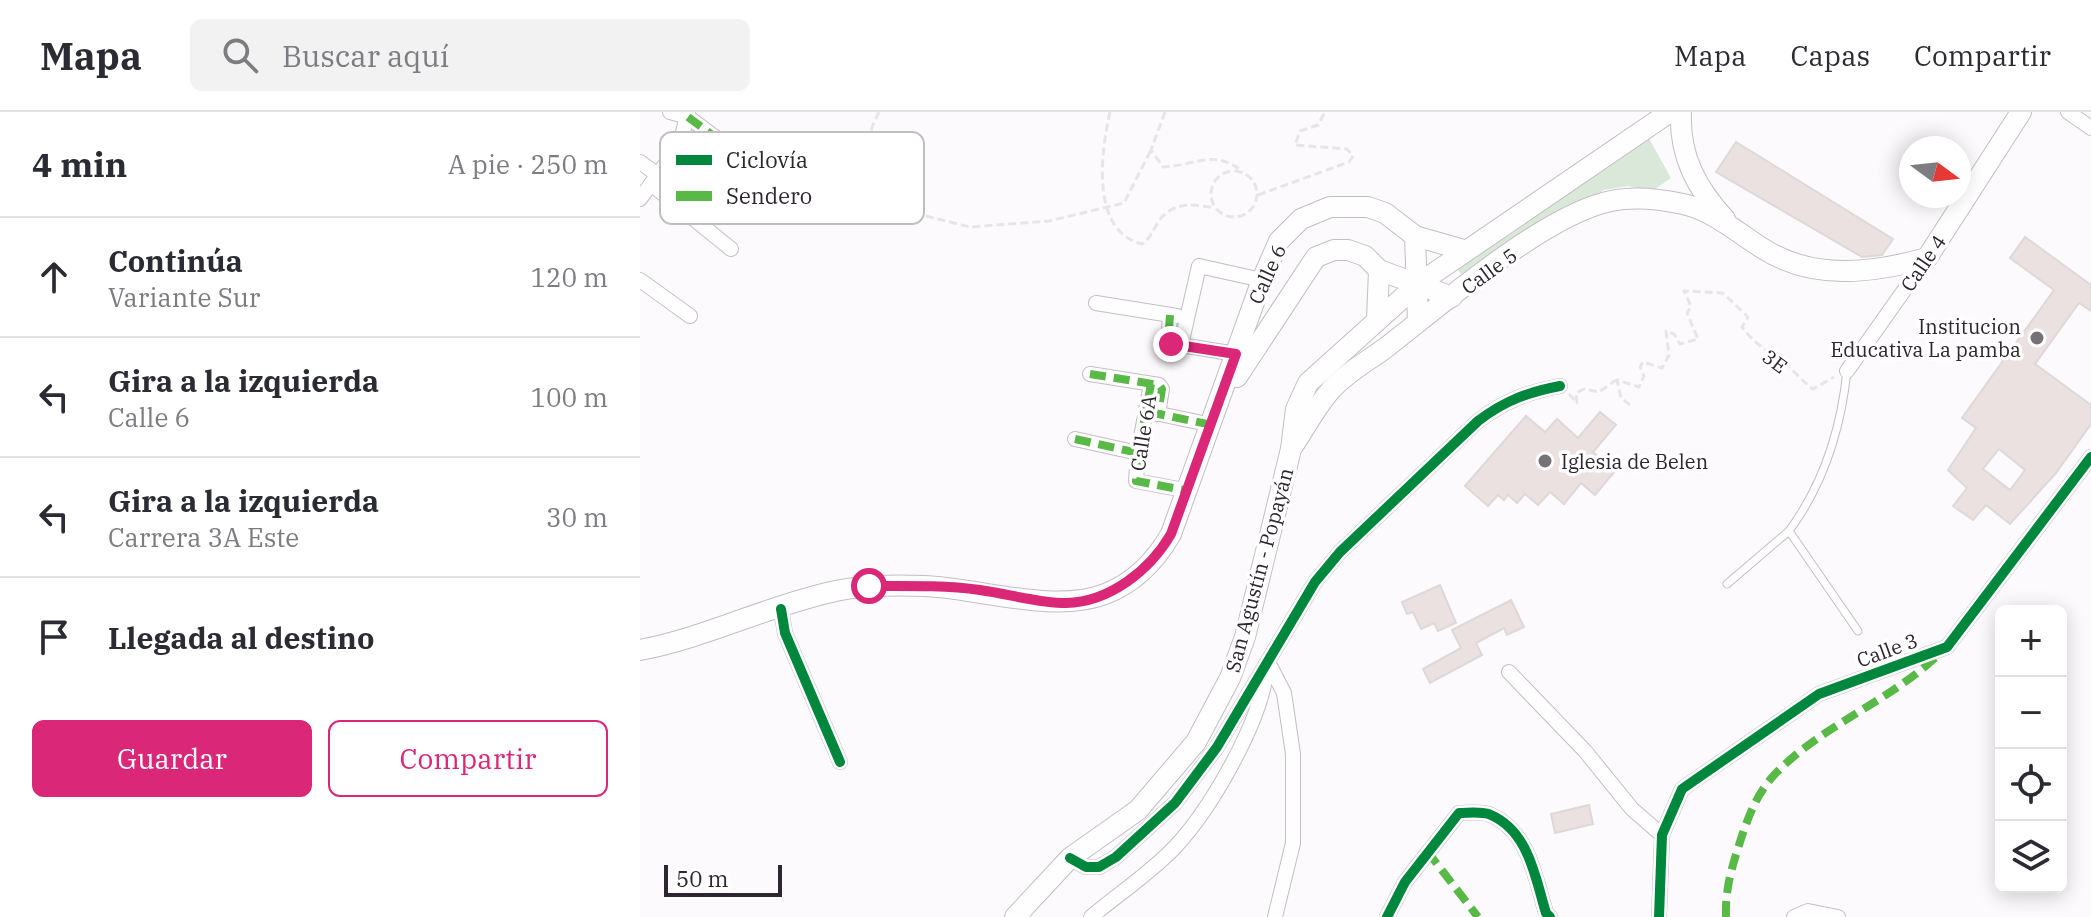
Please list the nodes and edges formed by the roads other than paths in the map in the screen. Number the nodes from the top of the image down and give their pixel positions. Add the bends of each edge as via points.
1 (670, 112) edge
2 (1670, 112) edge
3 (1681, 112) edge
4 (2021, 112) edge
5 (2068, 112) edge
6 (688, 115) edge
7 (2091, 128) edge
8 (710, 132) edge
9 (640, 162) edge
10 (660, 171) edge
11 (654, 179) junction
12 (660, 184) edge
13 (640, 199) edge
14 (704, 224) edge
15 (1732, 227) junction
16 (1415, 236) junction
17 (731, 249) dead end
18 (1464, 250) junction
19 (1927, 258) junction
20 (1379, 270) junction
21 (640, 280) edge
22 (1262, 280) junction
23 (1418, 284) junction
24 (1452, 297) junction
25 (1096, 303) dead end
26 (690, 316) dead end
27 (1178, 316) junction
28 (1377, 320) junction
29 (1418, 322) junction
30 (1236, 354) junction
31 (1847, 371) joint
32 (1090, 374) dead end
33 (1560, 386) road end
34 (1152, 413) junction
35 (1215, 416) junction
36 (1075, 439) dead end
37 (1291, 449) junction
38 (1138, 453) junction
39 (2091, 457) edge
40 (1189, 491) junction
41 (1789, 531) junction
42 (1727, 584) dead end
43 (781, 609) junction
44 (1858, 631) dead end
45 (640, 650) edge
46 (1268, 662) junction
47 (1509, 672) dead end
48 (840, 762) dead end
49 (1662, 835) junction
50 (1070, 858) junction
51 (1015, 917) edge
52 (1091, 917) edge
53 (1275, 917) edge
54 (1387, 917) edge
55 (1550, 917) edge
56 (1659, 917) edge
57 (1794, 917) edge
58 (1838, 917) edge

1 - 6 street
2 - 18 main road, Calle 5
3 - 15 main road via 1680,137 1691,171 1708,201
4 - 19 main road, Calle 4
5 - 7 street
6 - 8 street
9 - 11 street
10 - 11 street
11 - 12 street
11 - 13 street
14 - 17 street
15 - 19 main road via 1766,250 1818,268 1886,269
15 - 24 main road, Calle 5 via 1688,205 1655,198 1612,201 1558,222
16 - 18 main road, Calle 6
16 - 22 main road, Calle 6 via 1368,207 1330,207 1301,219 1279,241
16 - 23 main road
18 - 23 main road, Calle 5
19 - 31 street, Calle 4
20 - 23 main road, Calle 6
20 - 28 main road
20 - 35 main road, Calle 6 via 1365,256 1348,250 1316,257
21 - 26 street
22 - 27 street via 1199,266
22 - 30 main road, Calle 6
23 - 24 main road, Calle 6
23 - 28 main road, San Agustín - Popayán
23 - 29 main road
24 - 29 main road, Calle 5
25 - 27 street
27 - 30 street via 1174,344
28 - 37 main road, San Agustín - Popayán via 1308,383 1296,409
29 - 37 main road, Calle 5 via 1331,390
30 - 35 main road, Calle 6
31 - 41 lane via 1828,458 1813,498
32 - 34 street, Calle 6A via 1156,386
33 - 46 street via 1499,405 1478,421 1340,552 1315,582
34 - 35 street
34 - 38 street, Calle 6A
35 - 40 main road, Calle 6
36 - 38 street
37 - 50 main road, San Agustín - Popayán via 1245,637 1196,742 1127,819
38 - 40 street, Calle 6A via 1136,481
39 - 49 street, Calle 3 via 1947,647 1819,694 1682,789
40 - 43 main road, Calle 6 via 1162,550 1137,575 1105,594 1068,603 980,590 869,586 826,593
41 - 42 lane
41 - 44 lane
43 - 45 main road, Calle 6
43 - 48 street via 785,633
46 - 50 street via 1217,747 1156,822 1099,867
46 - 52 street via 1263,695 1214,796 1175,847
46 - 53 street via 1284,693 1293,754 1293,843
47 - 49 street via 1632,809
49 - 56 street
50 - 51 main road, San Agustín - Popayán
54 - 55 street via 1412,872 1459,813 1489,814 1509,828 1527,850
57 - 58 street via 1808,911

